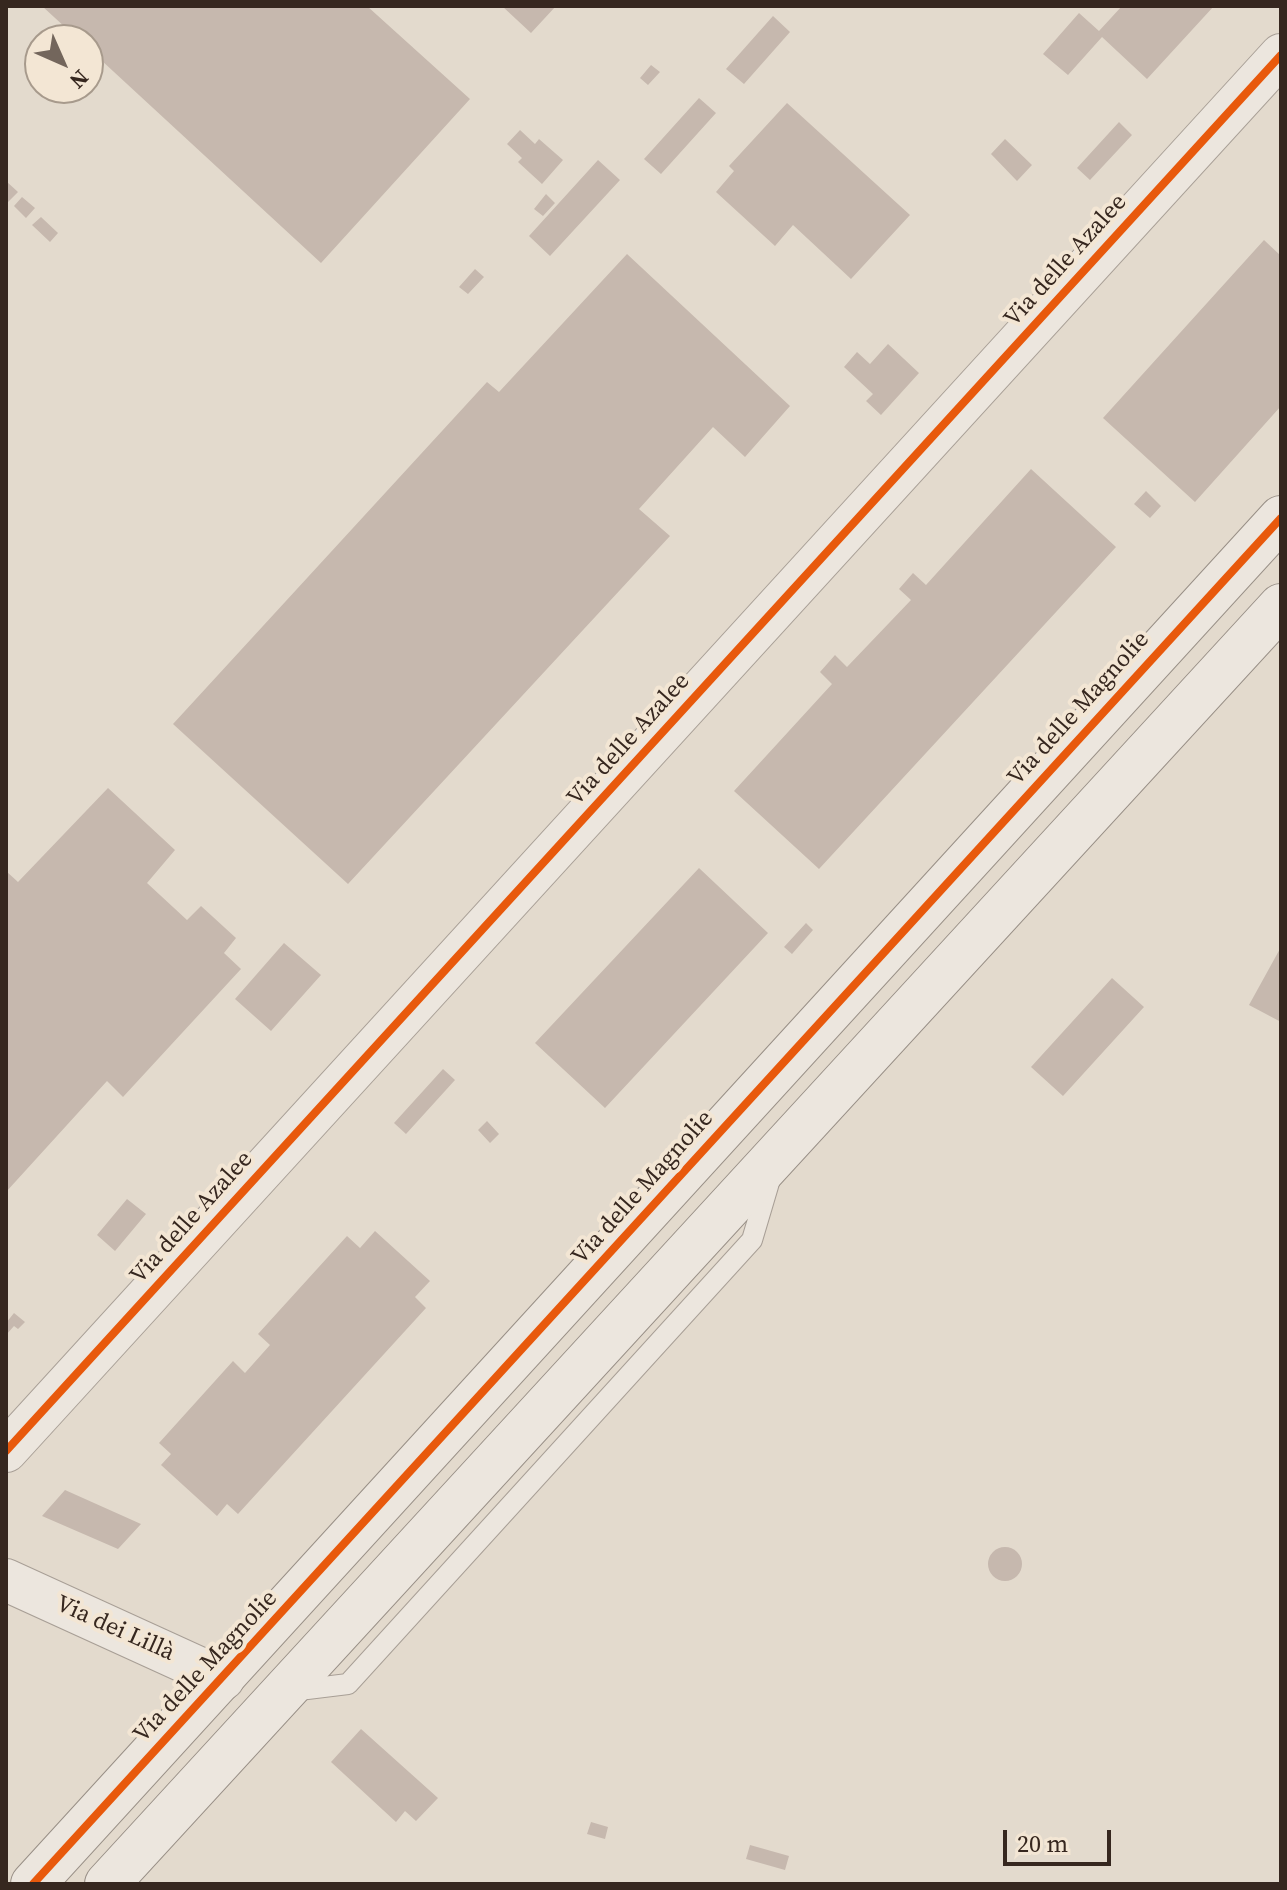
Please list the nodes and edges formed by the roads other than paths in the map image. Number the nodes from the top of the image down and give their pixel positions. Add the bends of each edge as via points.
1 (1281, 55) edge
2 (1281, 518) edge
3 (1281, 606) edge
4 (6, 1451) edge
5 (6, 1580) edge
6 (233, 1667) junction
7 (284, 1692) junction
8 (33, 1884) edge
9 (107, 1884) edge

1 - 4 street, Via delle Azalee
2 - 6 street, Via delle Magnolie
3 - 7 street
5 - 6 street, Via dei Lillà
6 - 7 street
6 - 8 street, Via delle Magnolie
7 - 9 street

